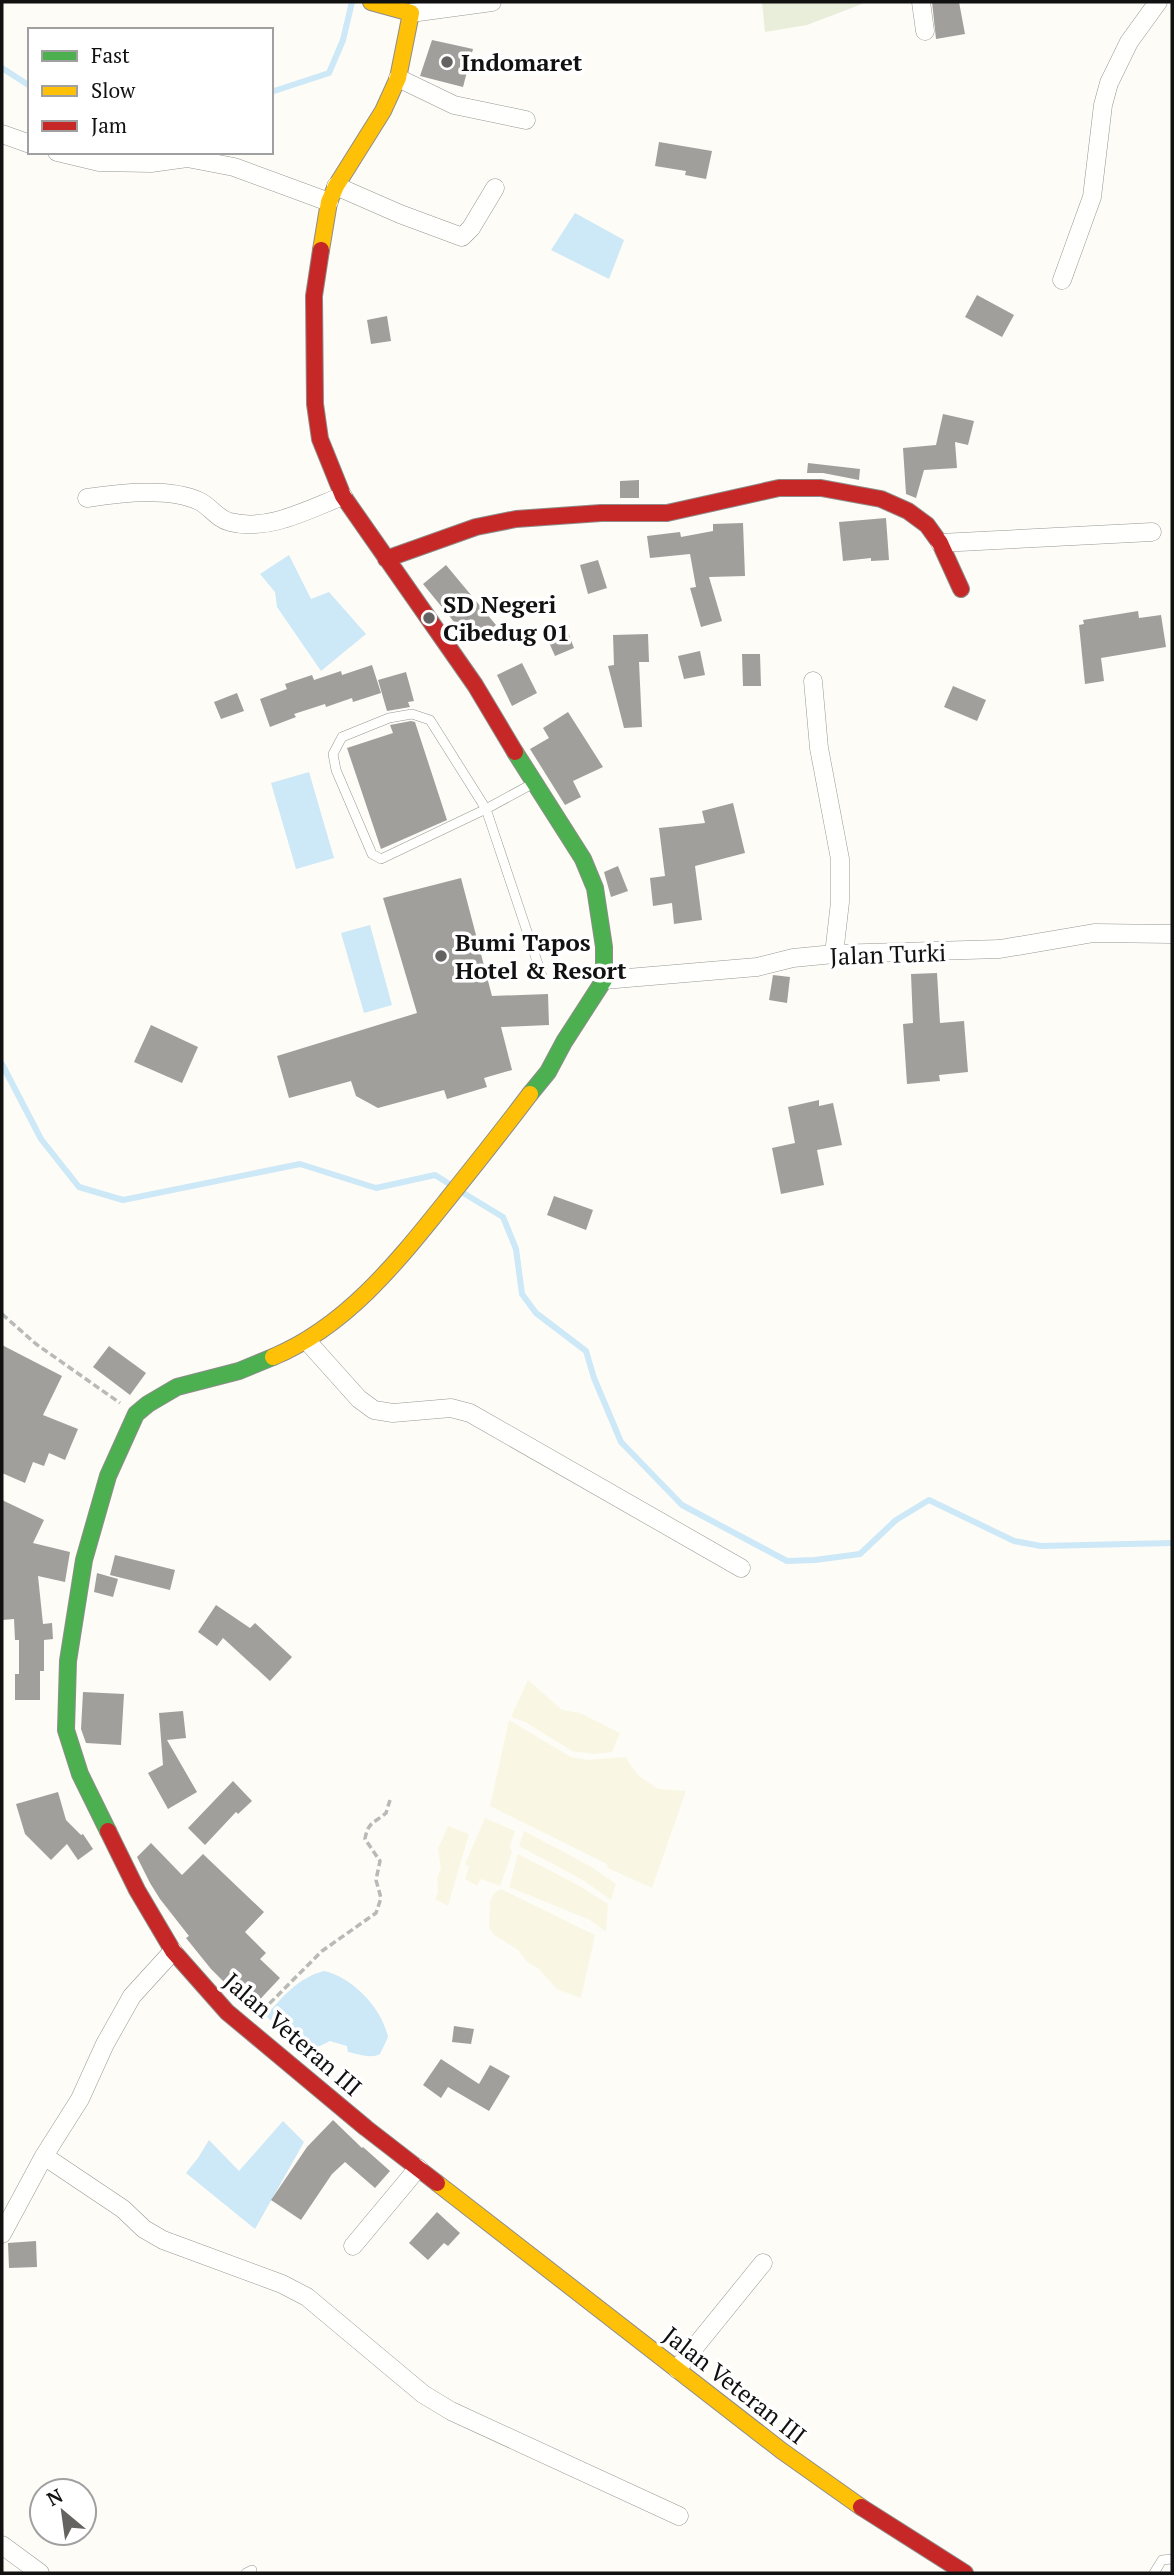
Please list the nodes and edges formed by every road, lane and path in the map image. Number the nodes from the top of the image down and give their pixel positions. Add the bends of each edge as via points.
1 (371, 2) edge
2 (492, 2) edge
3 (921, 2) edge
4 (1158, 2) edge
5 (411, 13) junction
6 (925, 31) dead end
7 (397, 78) junction
8 (526, 120) dead end
9 (2, 134) edge
10 (28, 143) edge
11 (65, 154) edge
12 (495, 188) dead end
13 (333, 194) junction
14 (1062, 280) dead end
15 (344, 495) junction
16 (87, 498) dead end
17 (1152, 532) dead end
18 (940, 543) junction
19 (386, 559) junction
20 (961, 589) dead end
21 (813, 681) dead end
22 (533, 783) junction
23 (486, 809) junction
24 (1172, 934) edge
25 (834, 954) junction
26 (542, 976) dead end
27 (604, 980) junction
28 (2, 1314) edge
29 (307, 1341) junction
30 (136, 1414) junction
31 (741, 1568) dead end
32 (390, 1800) dead end
33 (173, 1951) junction
34 (246, 2028) junction
35 (44, 2155) junction
36 (418, 2168) junction
37 (2, 2234) edge
38 (353, 2246) dead end
39 (763, 2263) dead end
40 (677, 2369) junction
41 (678, 2516) dead end
42 (2, 2546) edge
43 (1172, 2559) edge
44 (40, 2573) edge
45 (965, 2573) edge
46 (1154, 2573) edge

1 - 5 street
2 - 5 street
3 - 6 street
4 - 14 street via 1129,42 1108,83 1092,197
5 - 7 street
7 - 8 street via 454,105
7 - 13 street via 383,111
9 - 10 street
11 - 13 street via 99,162 187,158
12 - 13 street via 462,237
13 - 15 street via 314,296 315,404 320,439
15 - 16 street via 266,524 229,522 188,497 124,492
15 - 19 street
17 - 18 street
18 - 19 street via 927,524 881,499 821,488 779,488 667,513 601,513 503,522 446,536
18 - 20 street
19 - 22 street via 475,685
21 - 25 street via 819,748 840,859
22 - 23 lane
22 - 27 street via 583,859 595,888
23 - 23 lane via 430,720 412,714 389,718 342,737 336,745 336,770 372,854 381,859
23 - 26 lane
24 - 25 street, Jalan Turki via 1094,933 970,951
25 - 27 street, Jalan Turki via 745,968
27 - 29 street via 548,1072 385,1276
28 - 30 path
29 - 30 street via 239,1371 177,1387
29 - 31 street via 374,1410 452,1408 470,1413
30 - 33 street, Jalan Veteran III via 108,1476 84,1560 68,1661 66,1730 80,1774 137,1891
32 - 34 path via 386,1813 373,1819 365,1839 380,1861 376,1880 379,1908 322,1951
33 - 34 street, Jalan Veteran III
33 - 35 street via 132,1996 80,2099
34 - 36 street, Jalan Veteran III
35 - 37 street
35 - 41 street via 163,2240 307,2297 423,2394 451,2411
36 - 38 street
36 - 40 street, Jalan Veteran III
39 - 40 street
40 - 45 street, Jalan Veteran III via 782,2451
42 - 44 street
43 - 46 lane via 1162,2560

